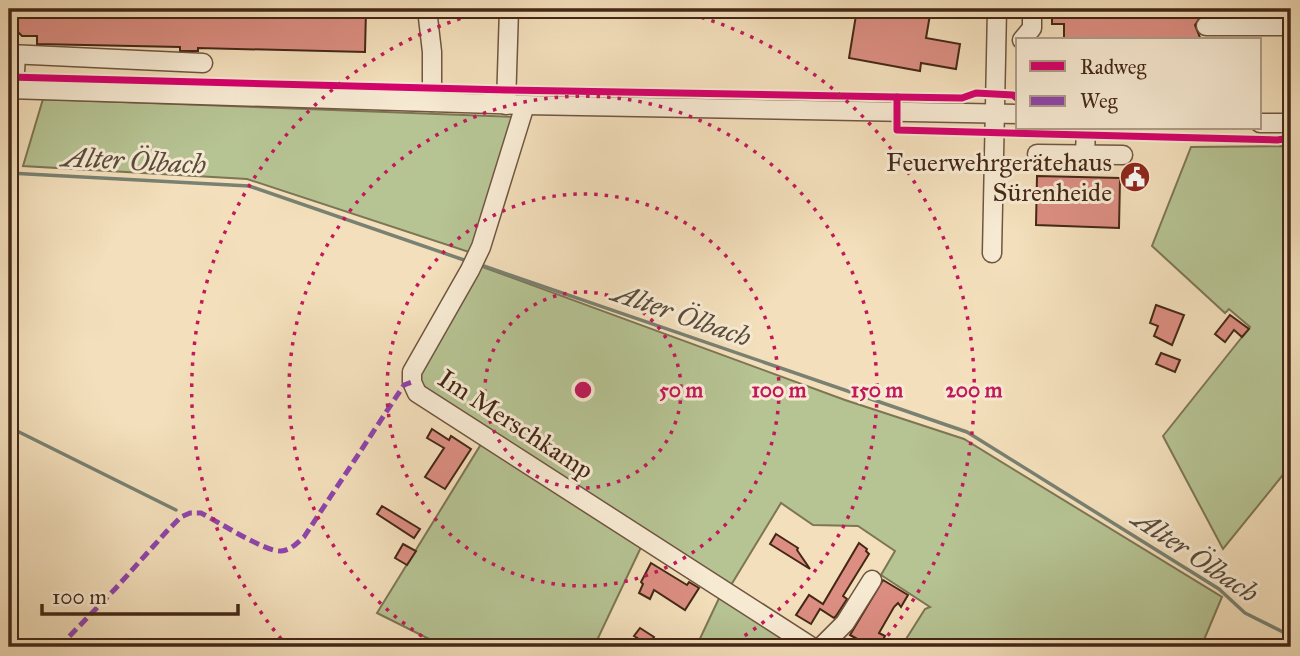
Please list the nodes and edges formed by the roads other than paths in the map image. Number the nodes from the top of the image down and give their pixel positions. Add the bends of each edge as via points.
1 (427, 9) edge
2 (509, 9) edge
3 (997, 9) edge
4 (1032, 9) edge
5 (1291, 22) edge
6 (1206, 26) dead end
7 (1024, 38) edge
8 (13, 55) edge
9 (203, 63) dead end
10 (11, 89) edge
11 (432, 102) junction
12 (506, 105) junction
13 (525, 106) junction
14 (994, 113) junction
15 (1016, 114) edge
16 (1262, 123) edge
17 (1291, 123) edge
18 (1086, 130) edge
19 (1037, 154) dead end
20 (1085, 155) junction
21 (1123, 155) dead end
22 (992, 253) dead end
23 (872, 580) dead end
24 (812, 647) edge
25 (821, 647) edge

1 - 11 street
2 - 12 street
3 - 14 street
4 - 7 street via 1032,28
5 - 6 street via 1286,26
8 - 9 street
8 - 10 street
10 - 11 street
11 - 12 street
12 - 13 street
13 - 14 street
13 - 24 street, Im Merschkamp via 481,247 412,372 417,393
14 - 15 street
14 - 22 street
16 - 17 street
18 - 20 street
19 - 20 street
20 - 21 street
23 - 25 street via 845,623

